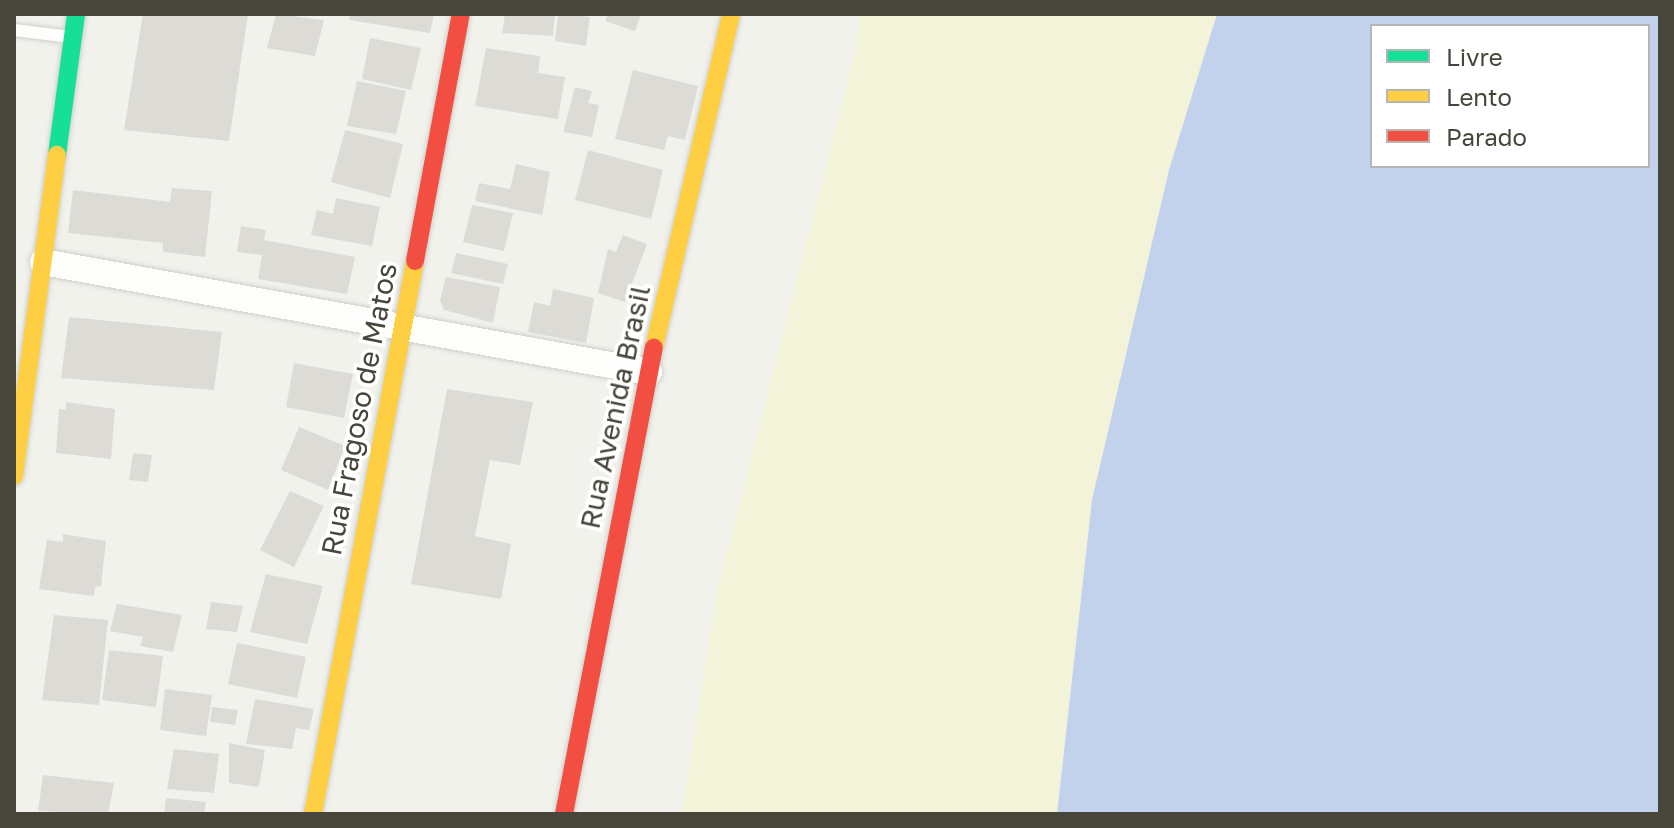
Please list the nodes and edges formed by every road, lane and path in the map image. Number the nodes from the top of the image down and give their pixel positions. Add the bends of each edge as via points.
1 (76, 14) edge
2 (461, 14) edge
3 (731, 14) edge
4 (14, 30) edge
5 (74, 37) junction
6 (43, 262) junction
7 (23, 321) edge
8 (403, 325) junction
9 (649, 372) junction
10 (14, 476) edge
11 (313, 814) edge
12 (564, 814) edge

1 - 5 street
2 - 8 street, Rua Fragoso de Matos
3 - 9 street, Rua Avenida Brasil
4 - 5 lane
5 - 6 street
6 - 7 street
6 - 8 street
7 - 10 street
8 - 9 street
8 - 11 street, Rua Fragoso de Matos
9 - 12 street, Rua Avenida Brasil

